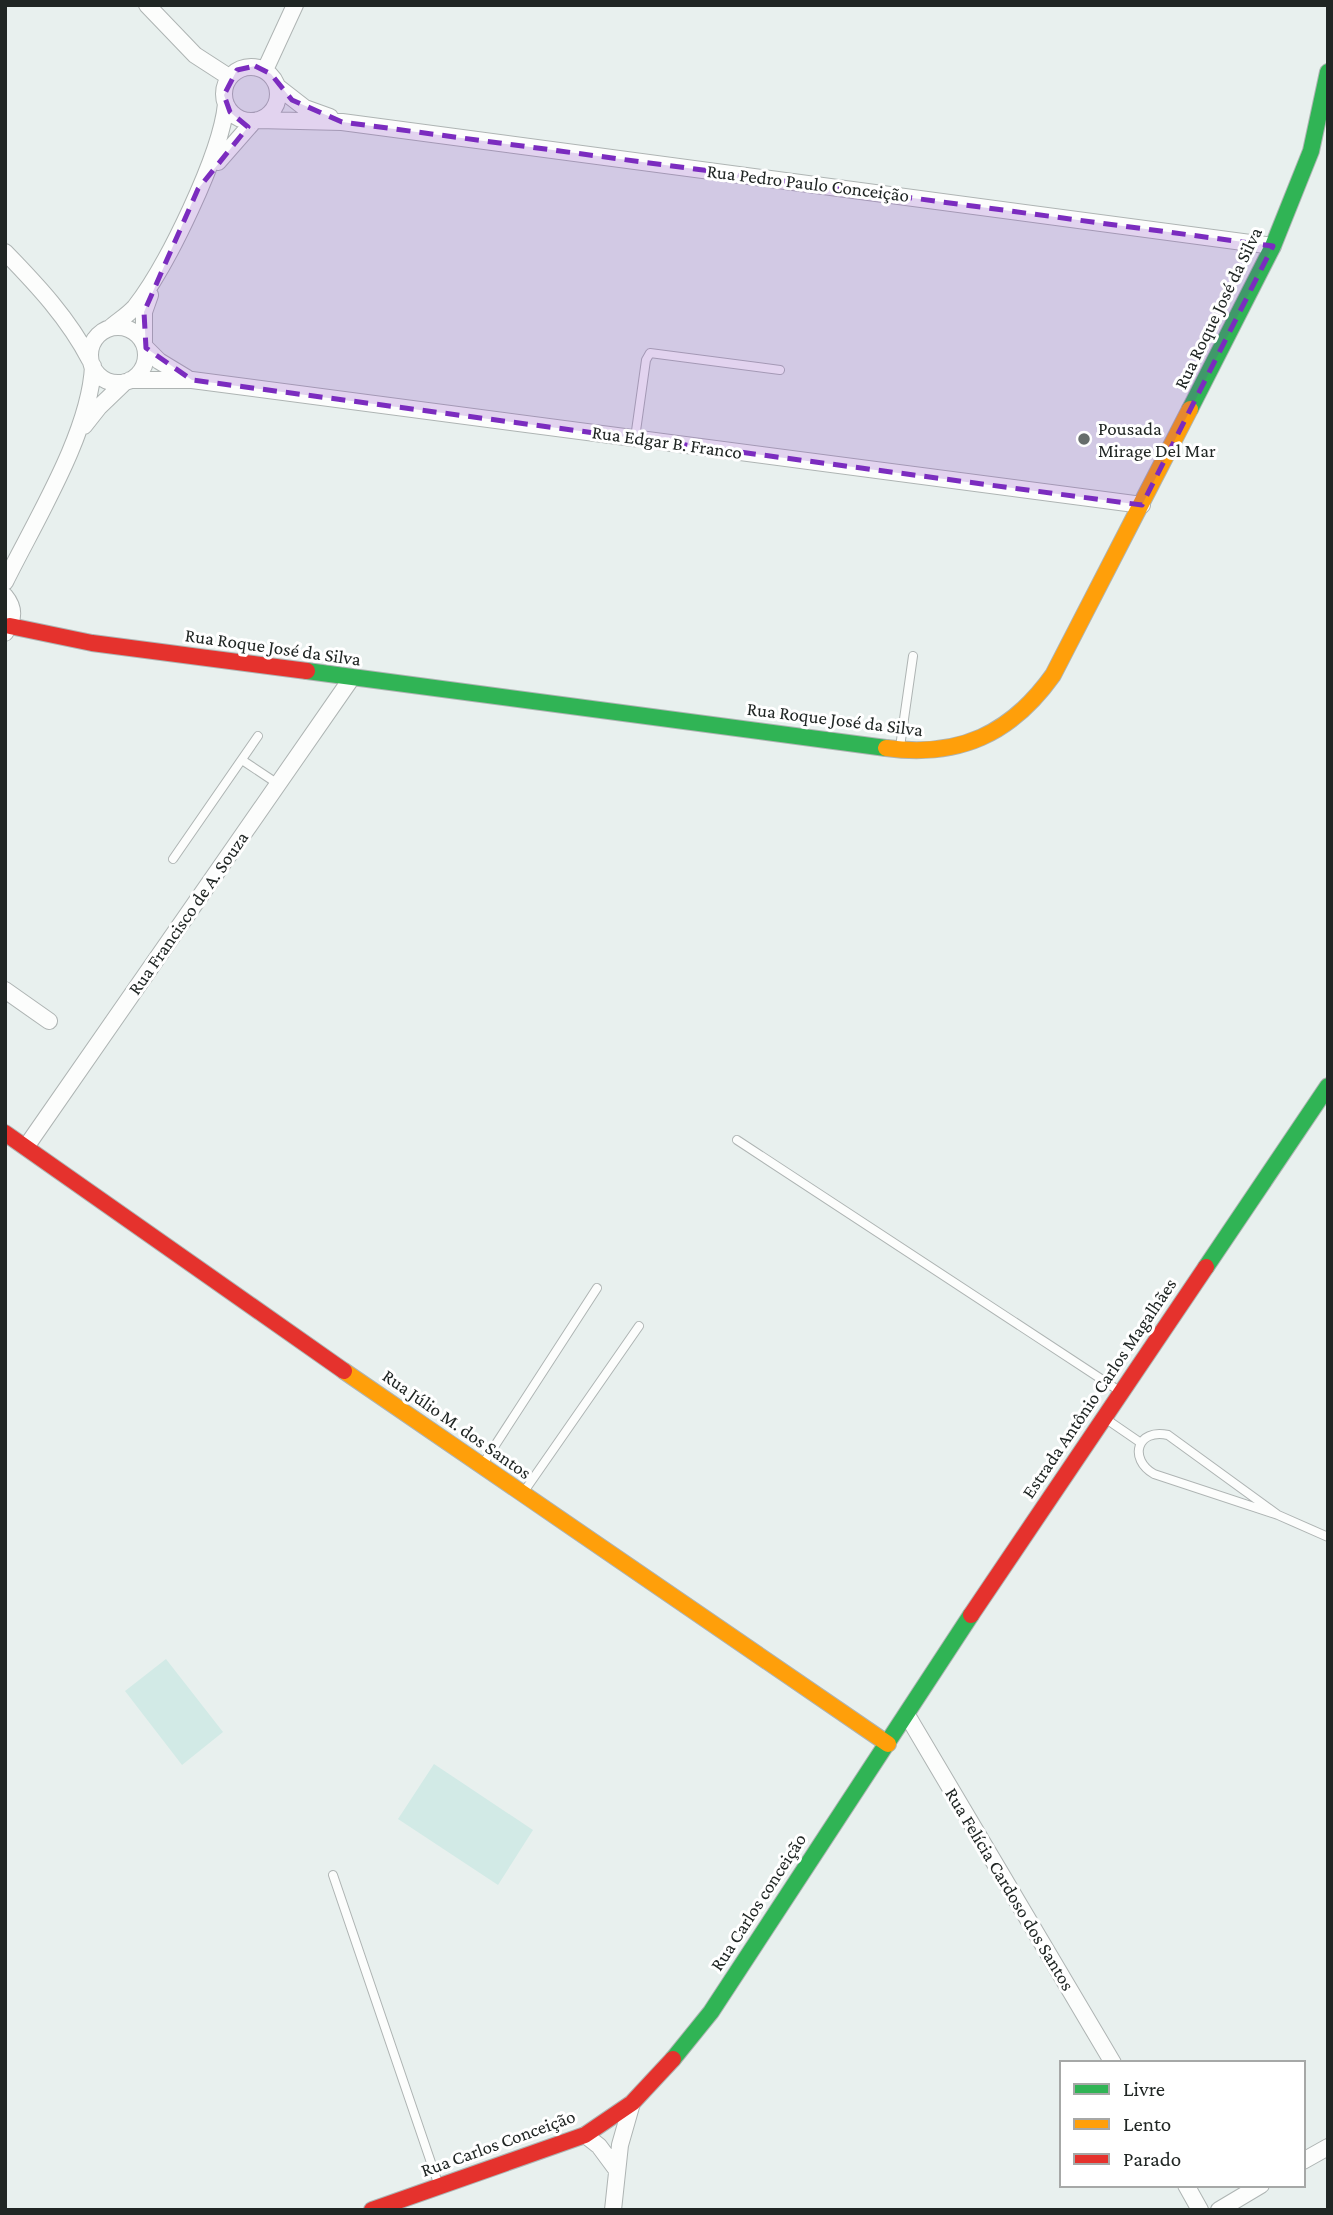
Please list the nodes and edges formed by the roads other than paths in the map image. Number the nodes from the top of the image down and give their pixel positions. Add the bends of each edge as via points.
1 (147, 5) edge
2 (295, 5) edge
3 (265, 70) junction
4 (1328, 72) edge
5 (229, 77) junction
6 (278, 87) junction
7 (226, 104) junction
8 (256, 121) junction
9 (342, 122) junction
10 (198, 189) junction
11 (1273, 246) junction
12 (5, 253) edge
13 (160, 266) junction
14 (110, 328) junction
15 (145, 345) junction
16 (92, 364) junction
17 (780, 370) dead end
18 (192, 380) junction
19 (128, 381) junction
20 (635, 438) junction
21 (75, 440) junction
22 (1142, 505) junction
23 (5, 582) edge
24 (5, 596) edge
25 (8, 630) edge
26 (913, 656) dead end
27 (351, 679) junction
28 (258, 736) dead end
29 (900, 750) junction
30 (242, 761) junction
31 (278, 784) junction
32 (173, 859) dead end
33 (5, 990) edge
34 (49, 1021) dead end
35 (1328, 1086) edge
36 (5, 1133) edge
37 (737, 1140) dead end
38 (26, 1147) junction
39 (597, 1288) dead end
40 (639, 1325) dead end
41 (1122, 1393) junction
42 (1106, 1418) junction
43 (1141, 1443) junction
44 (482, 1466) junction
45 (522, 1494) junction
46 (1278, 1515) junction
47 (1328, 1537) edge
48 (907, 1715) junction
49 (888, 1744) junction
50 (333, 1875) dead end
51 (1112, 2061) edge
52 (632, 2103) junction
53 (585, 2134) junction
54 (1328, 2147) edge
55 (1305, 2160) edge
56 (616, 2169) junction
57 (439, 2187) junction
58 (1187, 2187) edge
59 (1258, 2187) edge
60 (372, 2210) edge
61 (613, 2210) edge
62 (1200, 2210) edge
63 (1219, 2210) edge

1 - 5 street via 195,55
2 - 3 street
3 - 5 street via 246,66
3 - 6 street
4 - 11 street, Rua Roque José da Silva via 1311,150
5 - 7 street
6 - 8 street via 275,108
6 - 9 street, Rua Pedro Paulo Conceição via 305,108
7 - 8 street via 237,118
7 - 10 street via 219,142
8 - 9 street, Rua Pedro Paulo Conceição
8 - 10 street via 228,148
9 - 11 street, Rua Pedro Paulo Conceição
10 - 13 street
11 - 22 street, Rua Roque José da Silva
12 - 16 street via 71,326
13 - 14 street via 135,306
13 - 15 street via 144,312
14 - 15 street via 135,332
14 - 16 street via 94,341
15 - 18 street, Rua Edgar B. Franco via 170,370
15 - 19 street via 144,367
16 - 19 street via 110,382
16 - 21 street via 88,402
17 - 20 lane via 650,353
18 - 19 street, Rua Edgar B. Franco
18 - 20 street, Rua Edgar B. Franco
19 - 21 street via 99,407
20 - 22 street, Rua Edgar B. Franco
21 - 23 street
22 - 29 street, Rua Roque José da Silva via 1063,657 1034,702 989,737 932,751
24 - 25 street via 12,607
25 - 27 street, Rua Roque José da Silva
26 - 29 lane
27 - 29 street, Rua Roque José da Silva
27 - 31 street, Rua Francisco de A. Souza
28 - 30 lane
30 - 31 lane
30 - 32 lane
31 - 38 street, Rua Francisco de A. Souza
33 - 34 street
35 - 41 street, Estrada Antônio Carlos Magalhães
36 - 38 street, Rua Júlio M. dos Santos
37 - 41 lane
38 - 44 street, Rua Júlio M. dos Santos
39 - 44 lane
40 - 45 lane
41 - 42 street, Estrada Antônio Carlos Magalhães
42 - 43 lane
42 - 48 street, Estrada Antônio Carlos Magalhães
43 - 46 lane via 1158,1433 1168,1435
43 - 46 lane via 1138,1456 1143,1468 1154,1474
44 - 45 street, Rua Júlio M. dos Santos
45 - 49 street, Rua Júlio M. dos Santos
46 - 47 lane
48 - 49 street, Rua Carlos conceição
48 - 51 street, Rua Felícia Cardoso dos Santos
49 - 52 street, Rua Carlos conceição via 711,2012
50 - 57 lane
52 - 53 street, Rua Carlos Conceição
52 - 56 street
53 - 56 street
53 - 57 street, Rua Carlos Conceição
54 - 55 street
56 - 61 street
57 - 60 street, Rua Carlos Conceição
58 - 62 street
59 - 63 street

